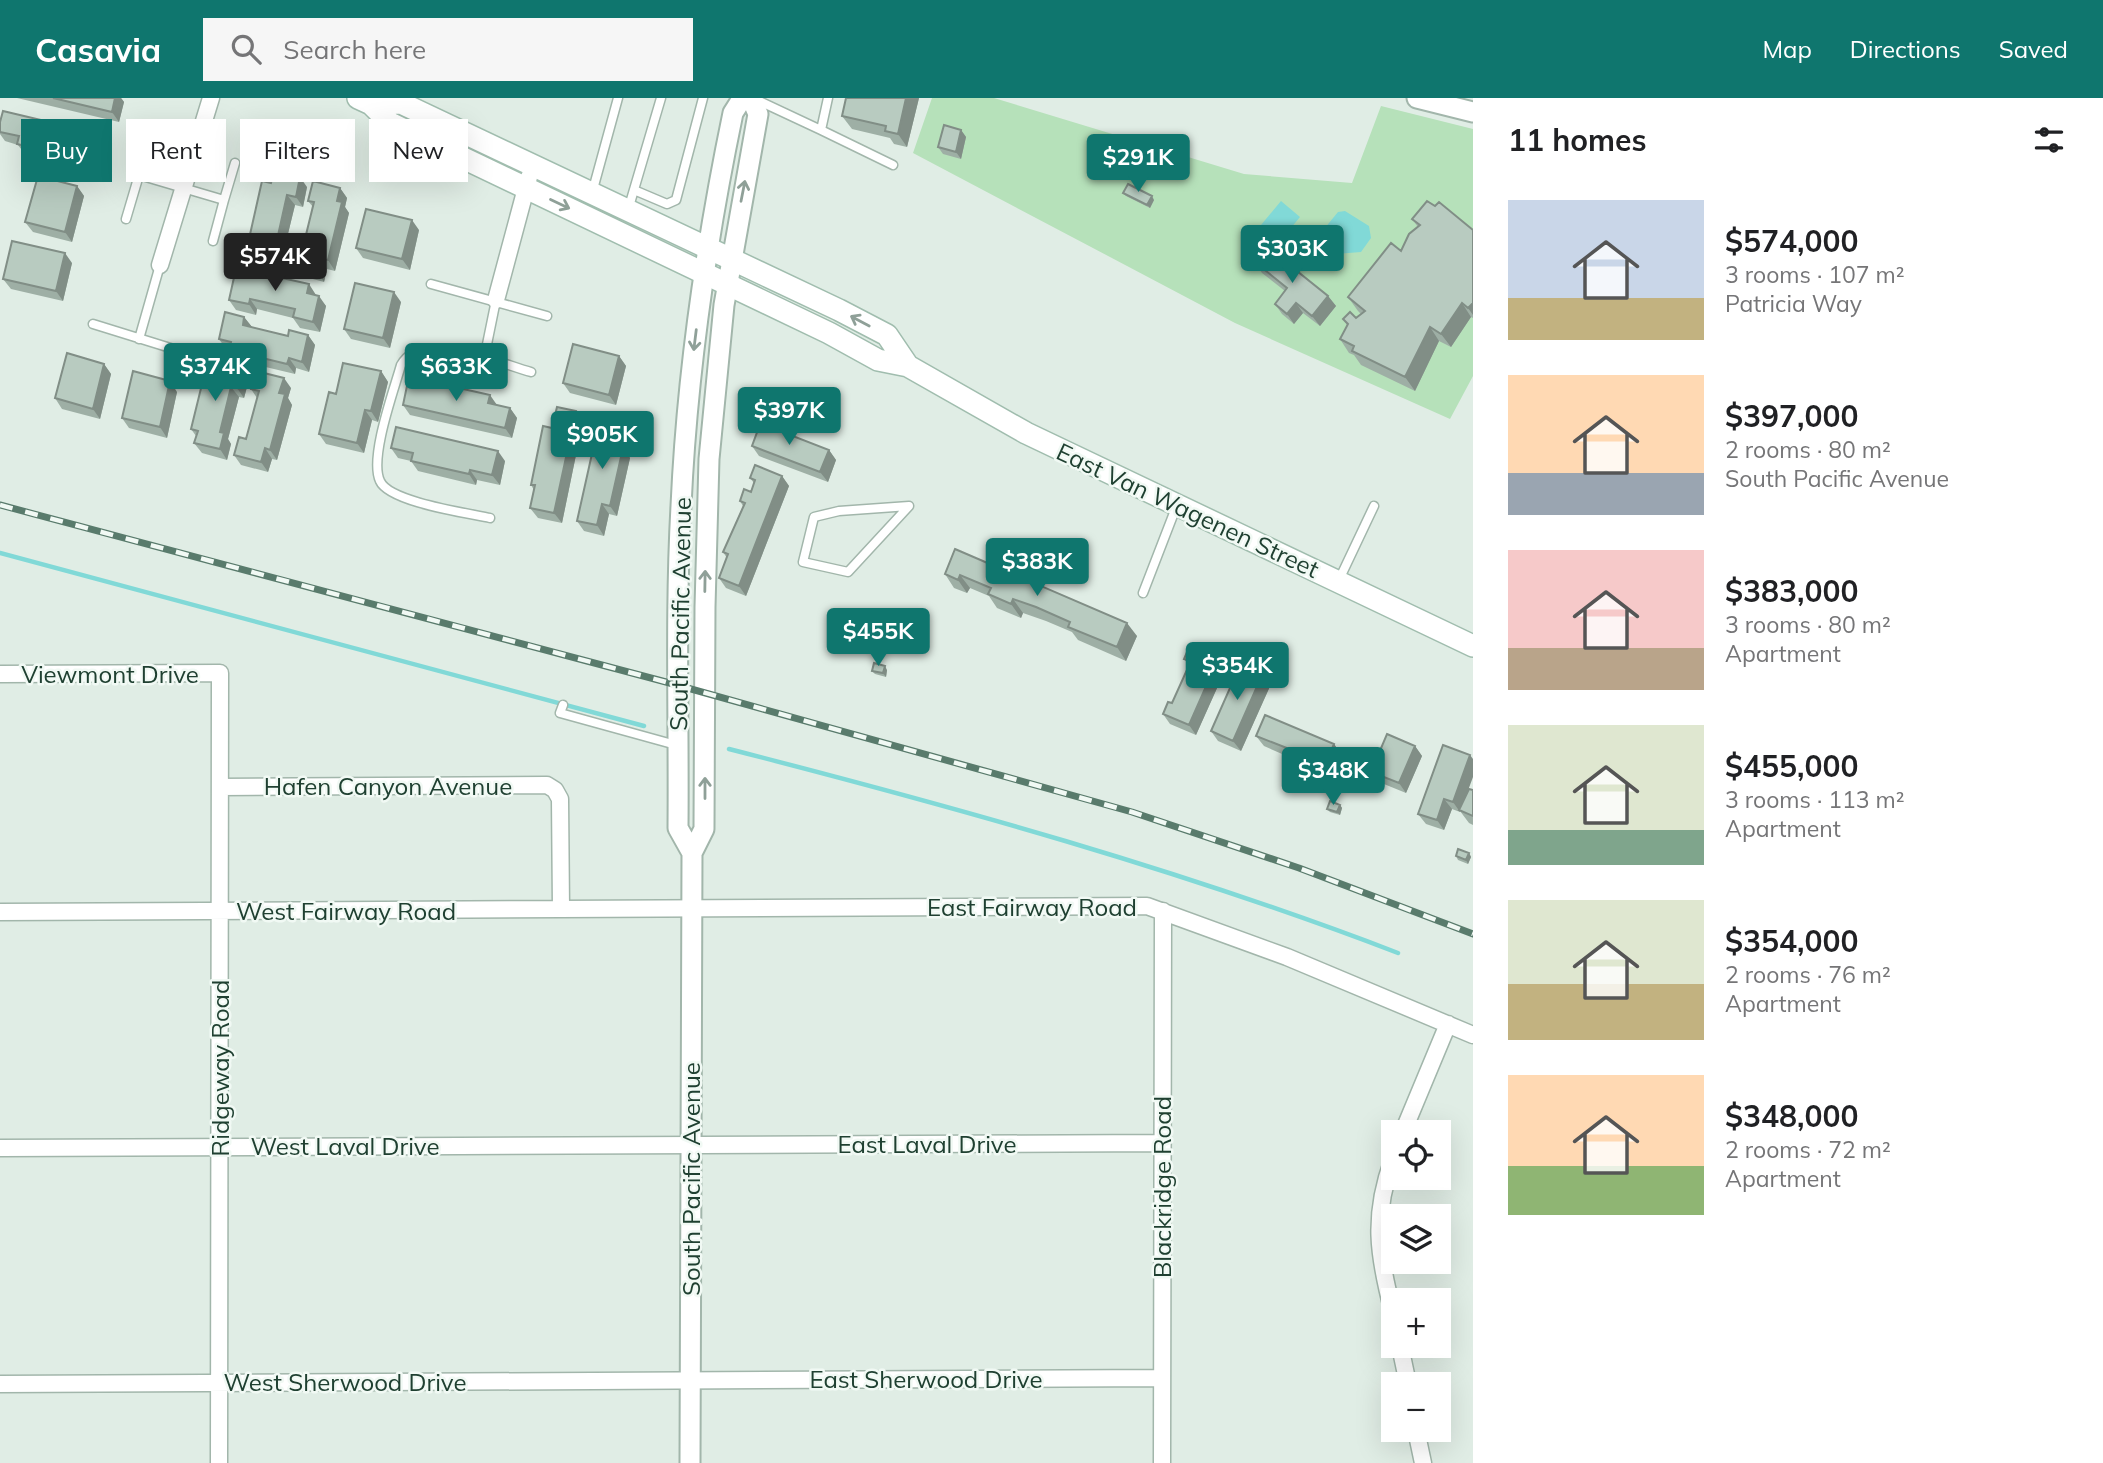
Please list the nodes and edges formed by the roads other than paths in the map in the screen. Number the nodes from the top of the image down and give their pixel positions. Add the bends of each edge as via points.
1 (211, 98) edge
2 (618, 98) edge
3 (661, 98) edge
4 (703, 98) edge
5 (751, 98) edge
6 (828, 98) edge
7 (1417, 98) edge
8 (365, 101) edge
9 (1473, 112) edge
10 (821, 130) junction
11 (235, 163) dead end
12 (533, 165) junction
13 (893, 165) dead end
14 (137, 182) edge
15 (163, 182) edge
16 (183, 188) junction
17 (526, 188) junction
18 (592, 193) junction
19 (224, 200) junction
20 (631, 200) junction
21 (126, 219) dead end
22 (213, 241) dead end
23 (718, 252) junction
24 (160, 265) joint
25 (715, 278) junction
26 (431, 284) dead end
27 (496, 300) junction
28 (547, 316) dead end
29 (93, 324) dead end
30 (139, 339) junction
31 (193, 355) dead end
32 (484, 359) junction
33 (908, 366) junction
34 (531, 372) dead end
35 (1177, 505) junction
36 (1374, 506) dead end
37 (490, 519) dead end
38 (848, 572) joint
39 (1338, 582) junction
40 (1143, 593) dead end
41 (1473, 646) edge
42 (220, 673) joint
43 (0, 674) edge
44 (563, 705) dead end
45 (679, 746) junction
46 (220, 787) junction
47 (692, 853) junction
48 (691, 908) junction
49 (561, 909) junction
50 (1163, 911) junction
51 (0, 912) edge
52 (220, 912) junction
53 (1448, 1024) junction
54 (1473, 1035) edge
55 (1408, 1120) edge
56 (1163, 1143) junction
57 (691, 1145) junction
58 (220, 1147) junction
59 (0, 1148) edge
60 (1382, 1190) edge
61 (1387, 1288) edge
62 (1162, 1378) junction
63 (690, 1380) junction
64 (219, 1383) junction
65 (0, 1384) edge
66 (1419, 1442) edge
67 (219, 1463) edge
68 (690, 1463) edge
69 (1162, 1463) edge
70 (1423, 1463) edge

1 - 16 street
2 - 18 lane
3 - 20 lane
4 - 20 lane via 676,200 667,204
5 - 10 lane
23 -> 5 street via 758,114
5 - 23 street via 740,102 733,113
6 - 10 lane
7 - 9 street
8 - 12 main road, East Van Wagenen Street via 401,103
8 - 17 main road, East Van Wagenen Street via 390,123
10 - 13 lane
11 - 19 lane
12 - 17 street
12 - 18 main road, East Van Wagenen Street
14 - 21 lane
15 - 16 lane
16 - 19 lane
16 - 24 street
17 -> 25 main road, East Van Wagenen Street
17 - 27 street
18 - 20 main road, East Van Wagenen Street
19 - 22 lane
20 - 23 main road, East Van Wagenen Street
23 - 25 street, South Pacific Avenue
23 - 25 street, South Pacific Avenue
33 -> 23 main road, East Van Wagenen Street via 887,335
24 - 30 lane
25 - 33 main road, East Van Wagenen Street via 877,360
25 -> 45 street, South Pacific Avenue via 687,407 681,506
47 -> 25 street, South Pacific Avenue via 704,830
26 - 27 lane
27 - 28 lane
27 - 32 lane
29 - 30 lane
30 - 31 lane
32 - 34 lane
32 - 37 lane via 442,347 406,355 377,470 380,481 398,496
33 - 35 main road, East Van Wagenen Street via 1026,433
35 - 39 main road, East Van Wagenen Street
35 - 40 lane
36 - 39 lane
38 - 38 lane via 892,525 909,506 814,517 803,562
39 - 41 main road, East Van Wagenen Street
42 - 43 street, Viewmont Drive
42 - 46 street, Ridgeway Road
44 - 45 lane via 560,713
45 - 47 street, South Pacific Avenue via 678,828
46 - 49 street, Hafen Canyon Avenue via 540,785 555,790 561,807
46 - 52 street, Ridgeway Road
47 - 48 street, South Pacific Avenue
48 - 49 street, West Fairway Road
48 - 50 street, East Fairway Road via 1147,906
48 - 57 street, South Pacific Avenue
49 - 52 street, West Fairway Road
50 - 53 street, East Fairway Road
50 - 56 street, Blackridge Road
51 - 52 street, West Fairway Road
52 - 58 street, Ridgeway Road
53 - 54 street, East Fairway Road
53 - 55 street
56 - 57 street, East Laval Drive
56 - 62 street, Blackridge Road
57 - 58 street, West Laval Drive
57 - 63 street, South Pacific Avenue
58 - 59 street, West Laval Drive
58 - 64 street, Ridgeway Road
60 - 61 street via 1377,1228
62 - 63 street, East Sherwood Drive
62 - 69 street, Blackridge Road
63 - 64 street, West Sherwood Drive
63 - 68 street, South Pacific Avenue
64 - 65 street, West Sherwood Drive
64 - 67 street, Ridgeway Road
66 - 70 street

